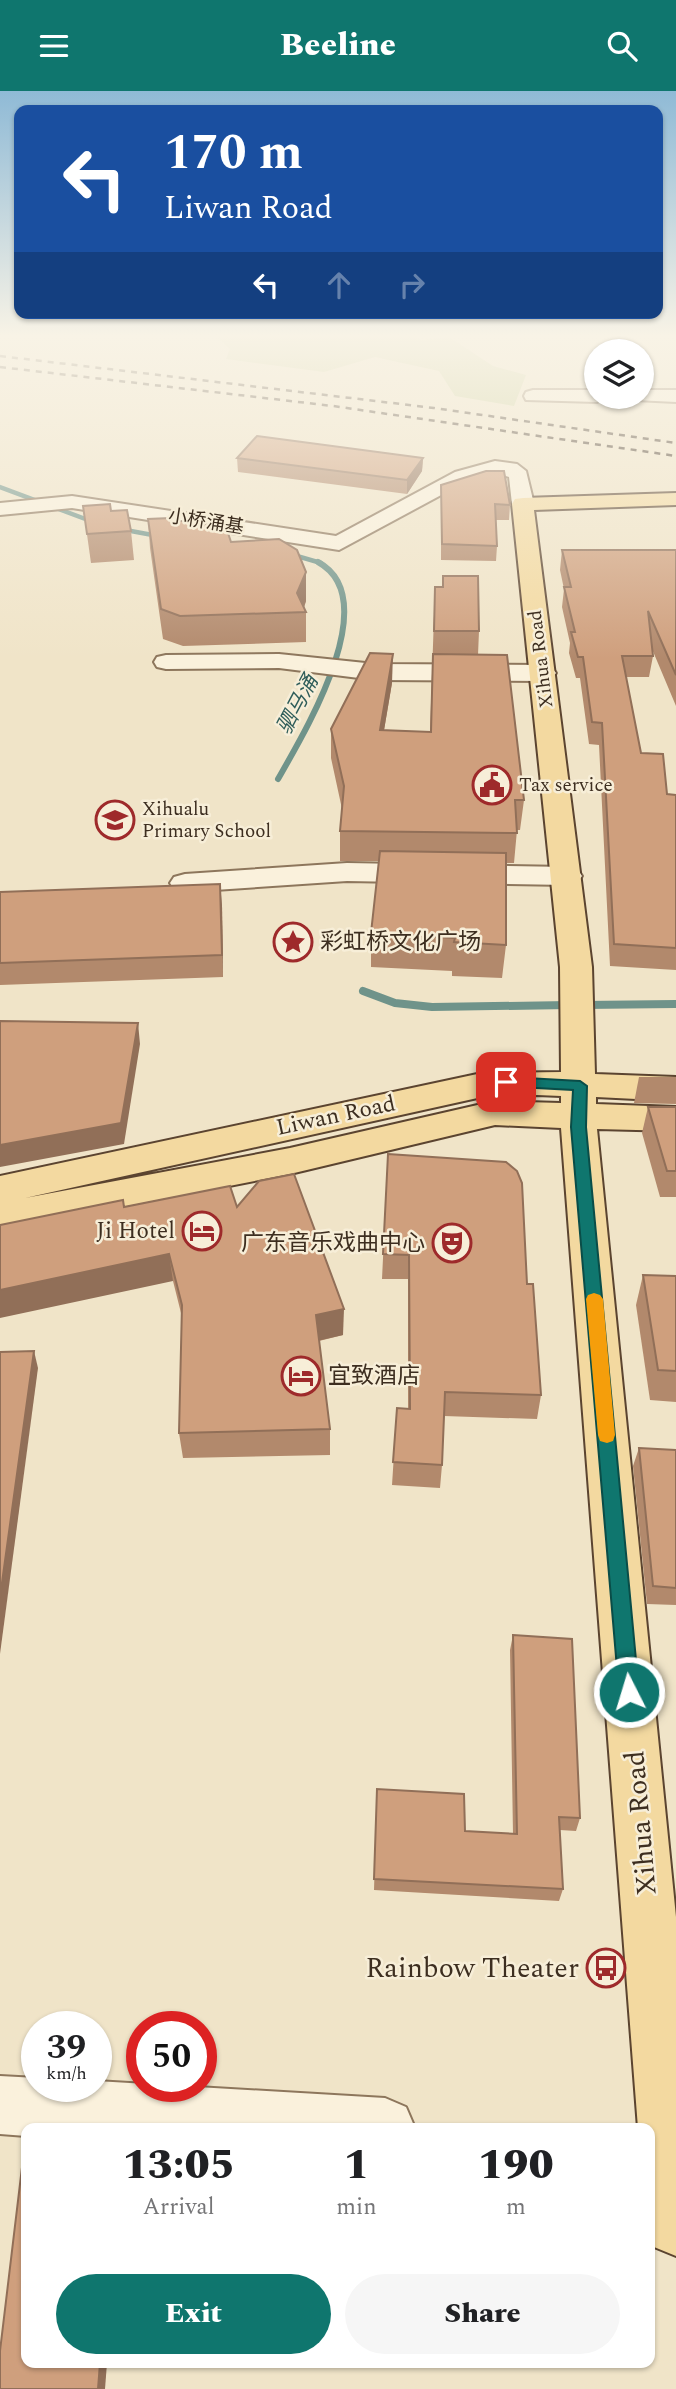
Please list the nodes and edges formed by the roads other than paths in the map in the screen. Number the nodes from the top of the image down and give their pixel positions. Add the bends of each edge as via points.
1 (676, 499) edge
2 (523, 504) junction
3 (10, 508) edge
4 (166, 662) dead end
5 (543, 673) junction
6 (567, 876) junction
7 (185, 883) edge
8 (676, 1089) edge
9 (489, 1099) junction
10 (579, 1101) junction
11 (676, 1119) edge
12 (0, 1190) edge
13 (0, 1217) edge
14 (0, 2105) edge
15 (301, 2123) edge
16 (659, 2145) edge
17 (676, 2225) edge

1 - 2 main road
2 - 3 street, 小桥涌基 via 519,475 510,468 495,467 462,476 339,543 72,502
2 - 5 main road, Xihua Road
4 - 5 street via 279,661 374,672
5 - 6 main road, Xihua Road
6 - 7 street via 347,872
6 - 10 main road, Xihua Road via 576,967
8 - 10 main road, Liwan Road
9 - 10 main road, Liwan Road
9 - 12 main road, Liwan Road
9 - 13 main road, Liwan Road via 290,1161
10 - 11 main road, Liwan Road
10 - 16 main road, Xihua Road
14 - 15 street
16 - 17 main road, Xihua Road

